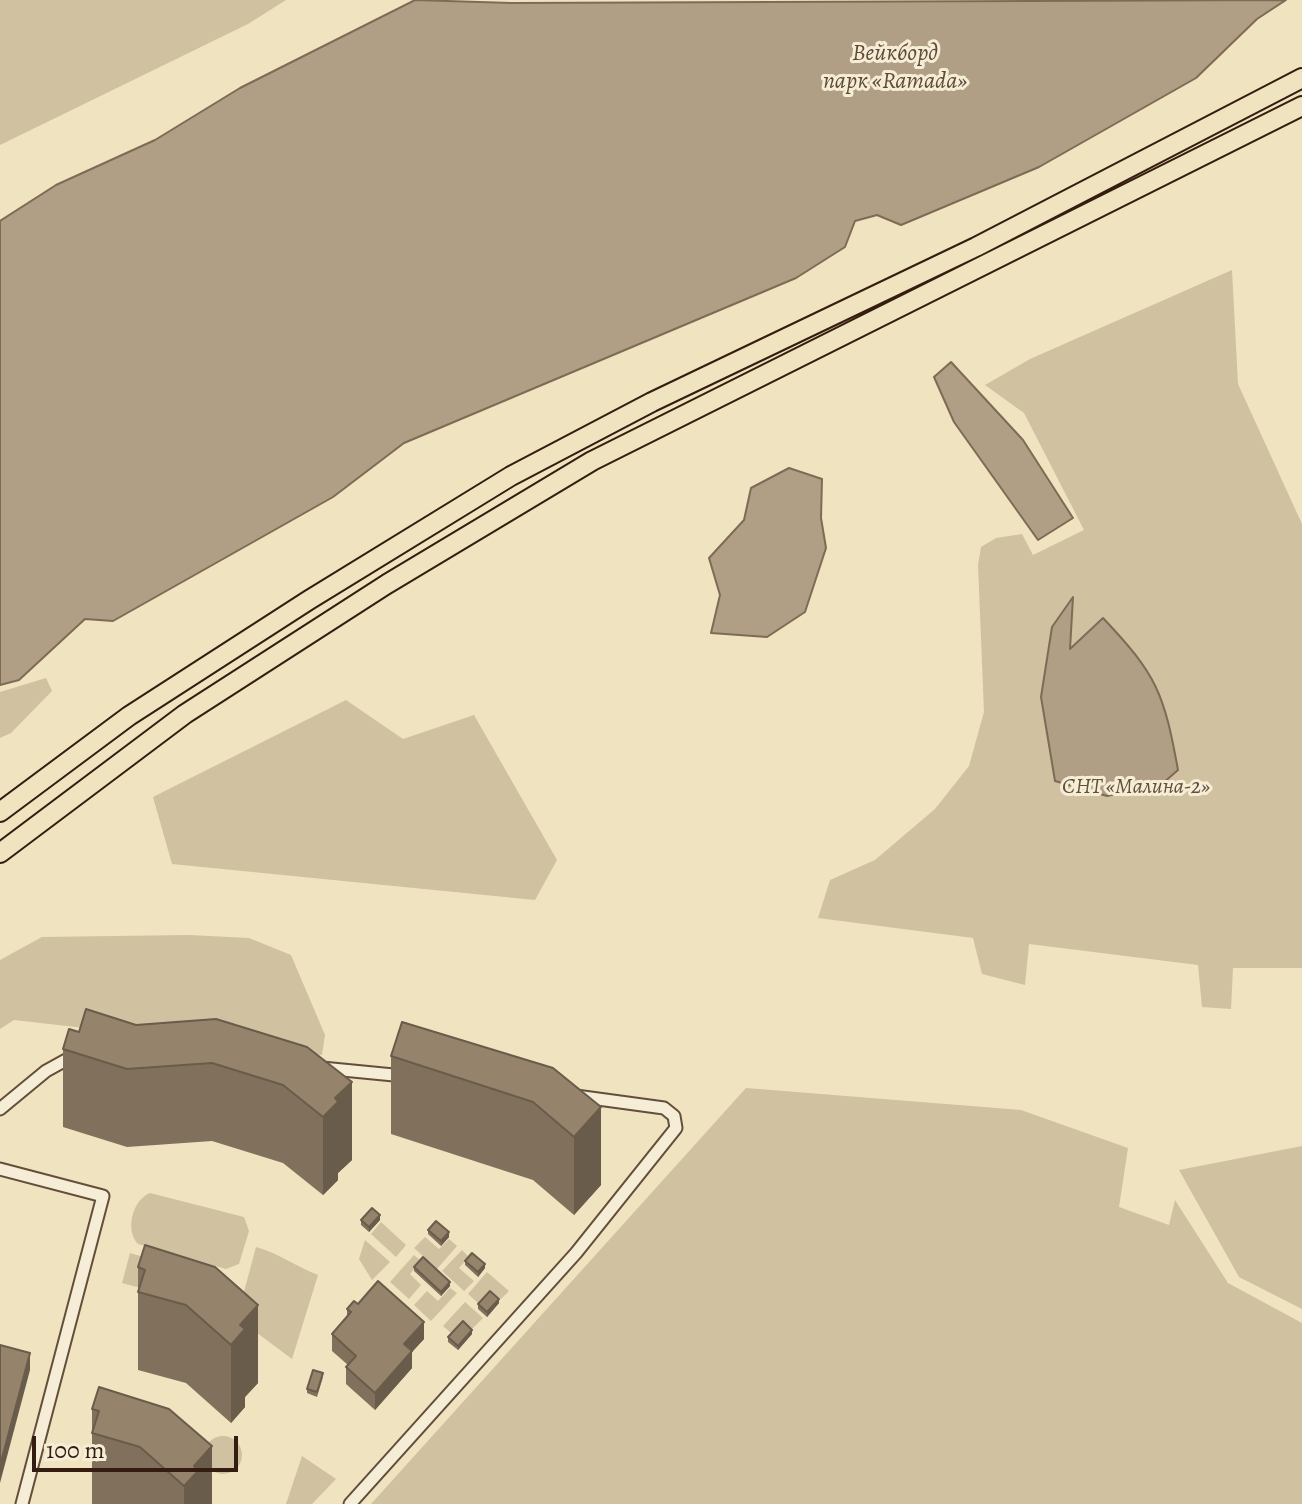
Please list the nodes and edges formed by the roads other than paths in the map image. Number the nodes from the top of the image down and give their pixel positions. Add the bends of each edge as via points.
1 (1302, 78) edge
2 (1302, 106) edge
3 (0, 812) edge
4 (0, 853) edge
5 (86, 1049) edge
6 (303, 1067) edge
7 (422, 1078) edge
8 (564, 1095) edge
9 (0, 1109) edge
10 (0, 1169) edge
11 (22, 1504) edge
12 (350, 1504) edge

1 - 3 main road via 976,247 652,402 511,476 129,716
2 - 4 main road via 592,461 185,714
5 - 9 street via 46,1071
6 - 7 street
8 - 12 street via 664,1108 674,1116 676,1128 576,1253
10 - 11 street via 103,1196

